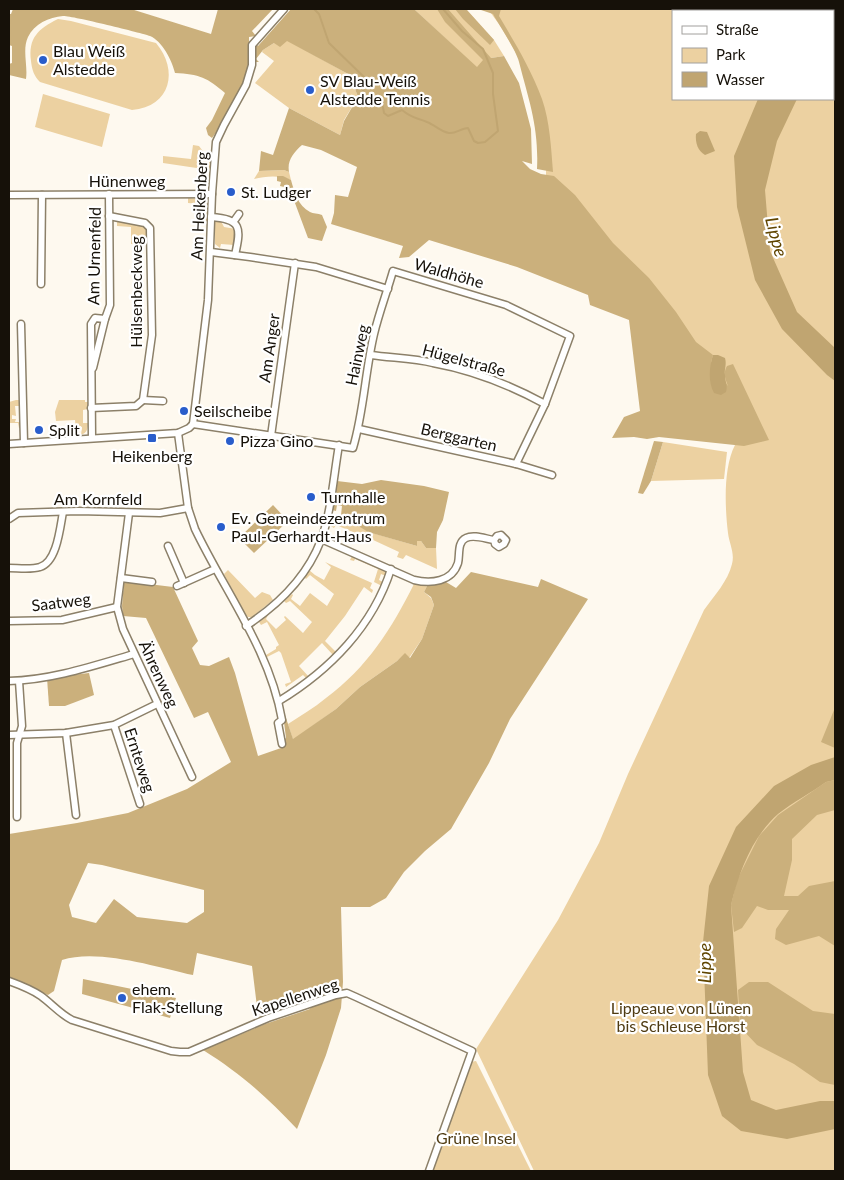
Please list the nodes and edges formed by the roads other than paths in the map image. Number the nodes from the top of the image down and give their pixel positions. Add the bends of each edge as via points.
1 (284, 9) edge
2 (108, 194) junction
3 (212, 194) junction
4 (9, 195) edge
5 (42, 195) junction
6 (239, 214) dead end
7 (109, 216) junction
8 (211, 217) junction
9 (234, 221) junction
10 (211, 252) junction
11 (235, 255) junction
12 (295, 264) junction
13 (41, 284) dead end
14 (388, 289) junction
15 (105, 319) junction
16 (21, 324) dead end
17 (371, 355) junction
18 (91, 378) junction
19 (143, 400) junction
20 (163, 401) dead end
21 (545, 404) junction
22 (91, 408) junction
23 (192, 424) junction
24 (359, 429) junction
25 (178, 433) junction
26 (271, 436) junction
27 (92, 438) junction
28 (24, 443) junction
29 (9, 444) edge
30 (339, 445) junction
31 (516, 464) junction
32 (552, 475) dead end
33 (188, 508) junction
34 (63, 512) junction
35 (129, 513) junction
36 (9, 519) edge
37 (322, 540) junction
38 (494, 540) dead end
39 (168, 546) dead end
40 (9, 568) edge
41 (215, 569) junction
42 (391, 569) junction
43 (121, 578) junction
44 (152, 582) dead end
45 (117, 608) junction
46 (9, 621) edge
47 (246, 626) junction
48 (134, 654) junction
49 (20, 680) junction
50 (9, 681) edge
51 (279, 701) junction
52 (157, 704) junction
53 (114, 725) junction
54 (66, 733) junction
55 (9, 735) edge
56 (19, 735) junction
57 (282, 744) dead end
58 (192, 777) dead end
59 (140, 804) dead end
60 (76, 815) dead end
61 (17, 817) dead end
62 (9, 981) edge
63 (429, 1171) edge

1 - 3 street, Am Heikenberg via 252,45 252,65 246,85 216,142
2 - 3 street, Hünenweg
2 - 5 street, Hünenweg
2 - 7 street, Am Urnenfeld
3 - 8 street, Am Heikenberg
4 - 5 street, Hünenweg
5 - 13 street
6 - 9 street
7 - 15 street, Am Urnenfeld via 110,305
7 - 19 street, Hülsenbeckweg via 145,223 150,228 152,335
8 - 9 street via 221,214
8 - 10 street, Am Heikenberg
9 - 11 street via 239,231
10 - 11 street
10 - 23 street, Am Heikenberg
11 - 12 street
12 - 14 street via 327,270
12 - 26 street, Am Anger
14 - 17 street, Hainweg
14 - 21 street, Waldhöhe via 393,272 506,305 570,336
15 - 18 street, Am Urnenfeld
15 - 18 street, Am Urnenfeld via 95,318 91,324
16 - 28 street
17 - 21 street, Hügelstraße via 432,362 468,372 504,384
17 - 24 street, Hainweg
18 - 22 street, Am Urnenfeld
19 - 20 street
19 - 22 street via 136,406
21 - 31 street
22 - 27 street, Am Urnenfeld
23 - 25 street
23 - 26 street
24 - 30 street via 353,448
24 - 31 street, Berggarten
25 - 27 street
25 - 33 street
26 - 30 street
27 - 28 street
28 - 29 street
30 - 37 street
31 - 32 street, Berggarten
33 - 35 street, Am Kornfeld via 160,513
33 - 41 street
34 - 35 street, Am Kornfeld
34 - 36 street, Am Kornfeld via 18,513
34 - 40 street via 48,563 36,568
35 - 43 street, Ährenweg
37 - 42 street
37 - 47 street via 286,594
38 - 42 street via 465,538 454,572 440,581 414,580
39 - 41 street via 181,585
41 - 47 street
42 - 51 street via 379,600 358,633 314,678
43 - 44 street
43 - 45 street, Ährenweg
45 - 46 street, Saatweg via 62,620
45 - 48 street, Ährenweg via 122,629
47 - 51 street via 268,667
48 - 49 street via 73,672
48 - 52 street, Ährenweg
49 - 50 street
49 - 56 street via 22,726
51 - 57 street via 282,720 278,723
52 - 53 street, Ernteweg
52 - 58 street, Ährenweg
53 - 54 street, Ernteweg
53 - 59 street, Ernteweg
54 - 56 street, Ernteweg
54 - 60 street
55 - 56 street, Ernteweg
56 - 61 street
62 - 63 street, Kapellenweg via 31,990 72,1020 180,1052 201,1048 268,1018 336,994 356,996 472,1051

